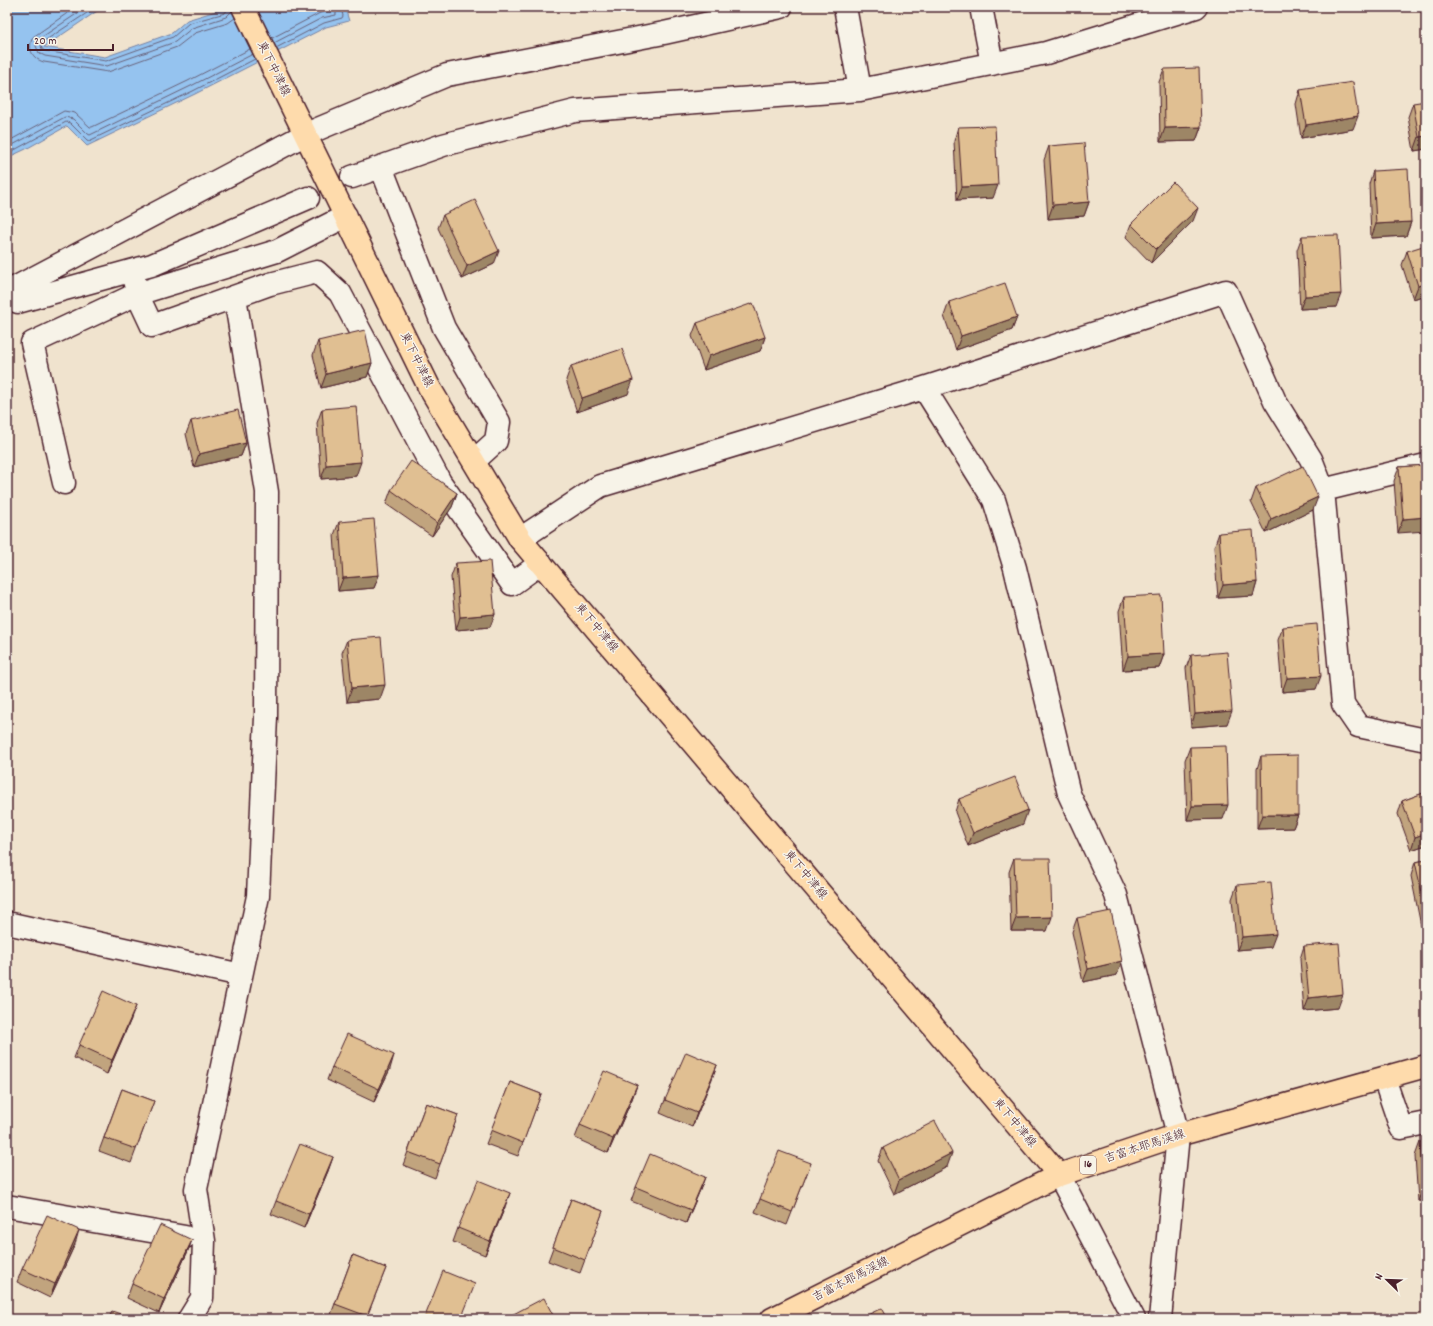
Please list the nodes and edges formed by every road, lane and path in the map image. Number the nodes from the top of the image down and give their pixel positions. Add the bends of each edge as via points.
1 (243, 7) edge
2 (781, 7) edge
3 (846, 7) edge
4 (980, 7) edge
5 (1196, 7) edge
6 (992, 64) junction
7 (860, 90) junction
8 (306, 134) junction
9 (381, 168) junction
10 (352, 177) dead end
11 (308, 198) dead end
12 (346, 216) junction
13 (132, 270) junction
14 (7, 292) edge
15 (137, 294) junction
16 (7, 297) edge
17 (234, 297) junction
18 (924, 388) junction
19 (474, 461) junction
20 (1426, 465) edge
21 (64, 483) dead end
22 (1323, 490) junction
23 (520, 539) junction
24 (541, 563) junction
25 (1426, 740) edge
26 (7, 923) edge
27 (241, 975) junction
28 (1426, 1066) edge
29 (1384, 1078) junction
30 (1426, 1123) edge
31 (1178, 1135) junction
32 (1059, 1175) junction
33 (7, 1206) edge
34 (204, 1241) junction
35 (189, 1319) edge
36 (772, 1319) edge
37 (1134, 1319) edge
38 (1160, 1319) edge

1 - 8 main road, 東下中津線
2 - 8 street via 664,33 447,75
3 - 7 street
4 - 6 street
5 - 6 street via 1046,52
6 - 7 street
7 - 9 street via 575,111 443,145
8 - 12 main road, 東下中津線
8 - 14 street
9 - 10 street
9 - 19 street via 444,328 499,422 496,441
11 - 13 street via 152,265
12 - 15 street via 277,252
12 - 19 main road, 東下中津線 via 429,387
13 - 15 street
13 - 16 street via 18,302
15 - 17 street via 152,326
15 - 21 street via 32,343
17 - 24 street via 270,284 317,272 340,293 440,482 512,584
17 - 27 street via 267,492 266,717 258,896
18 - 22 street via 1226,292 1276,401 1311,459
18 - 23 street via 600,486
18 - 31 street via 994,500 1015,568 1069,794 1116,895
19 - 23 main road, 東下中津線
20 - 22 street
22 - 25 street via 1343,704 1358,726
23 - 24 main road, 東下中津線
24 - 32 main road, 東下中津線
26 - 27 street
27 - 34 street via 196,1189
28 - 29 main road, 吉富本耶馬渓線 / 16
29 - 30 street via 1401,1128
29 - 31 main road, 吉富本耶馬渓線 / 16
31 - 32 main road, 吉富本耶馬渓線 / 16
31 - 38 street
32 - 36 main road, 吉富本耶馬渓線 / 16
32 - 37 street
33 - 34 street
34 - 35 street via 202,1298

